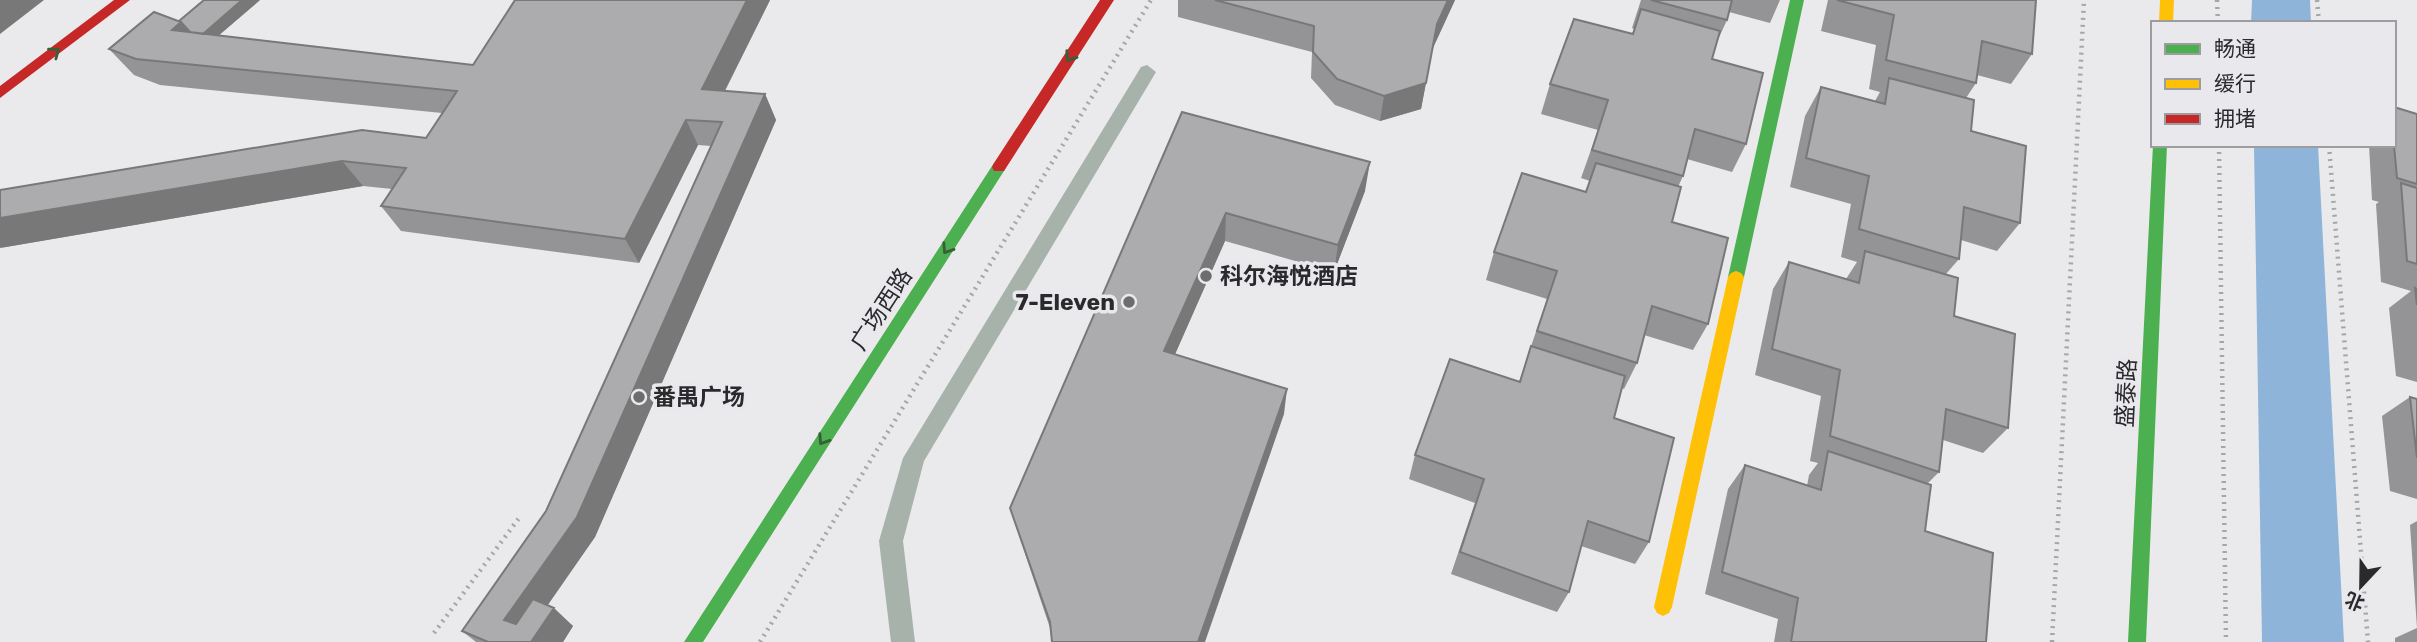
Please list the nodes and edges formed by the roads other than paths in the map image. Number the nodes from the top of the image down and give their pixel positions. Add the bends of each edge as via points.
1 (123, 0) edge
2 (1107, 0) edge
3 (1797, 0) edge
4 (2167, 0) edge
5 (2166, 21) edge
6 (1147, 72) dead end
7 (0, 93) edge
8 (2160, 147) edge
9 (1663, 607) dead end
10 (693, 642) edge
11 (903, 642) edge
12 (2137, 642) edge

7 -> 1 street
2 -> 10 street, 广场西路
3 - 9 street
4 - 5 street
6 - 11 lane via 914,458 891,541
8 - 12 street, 盛泰路

